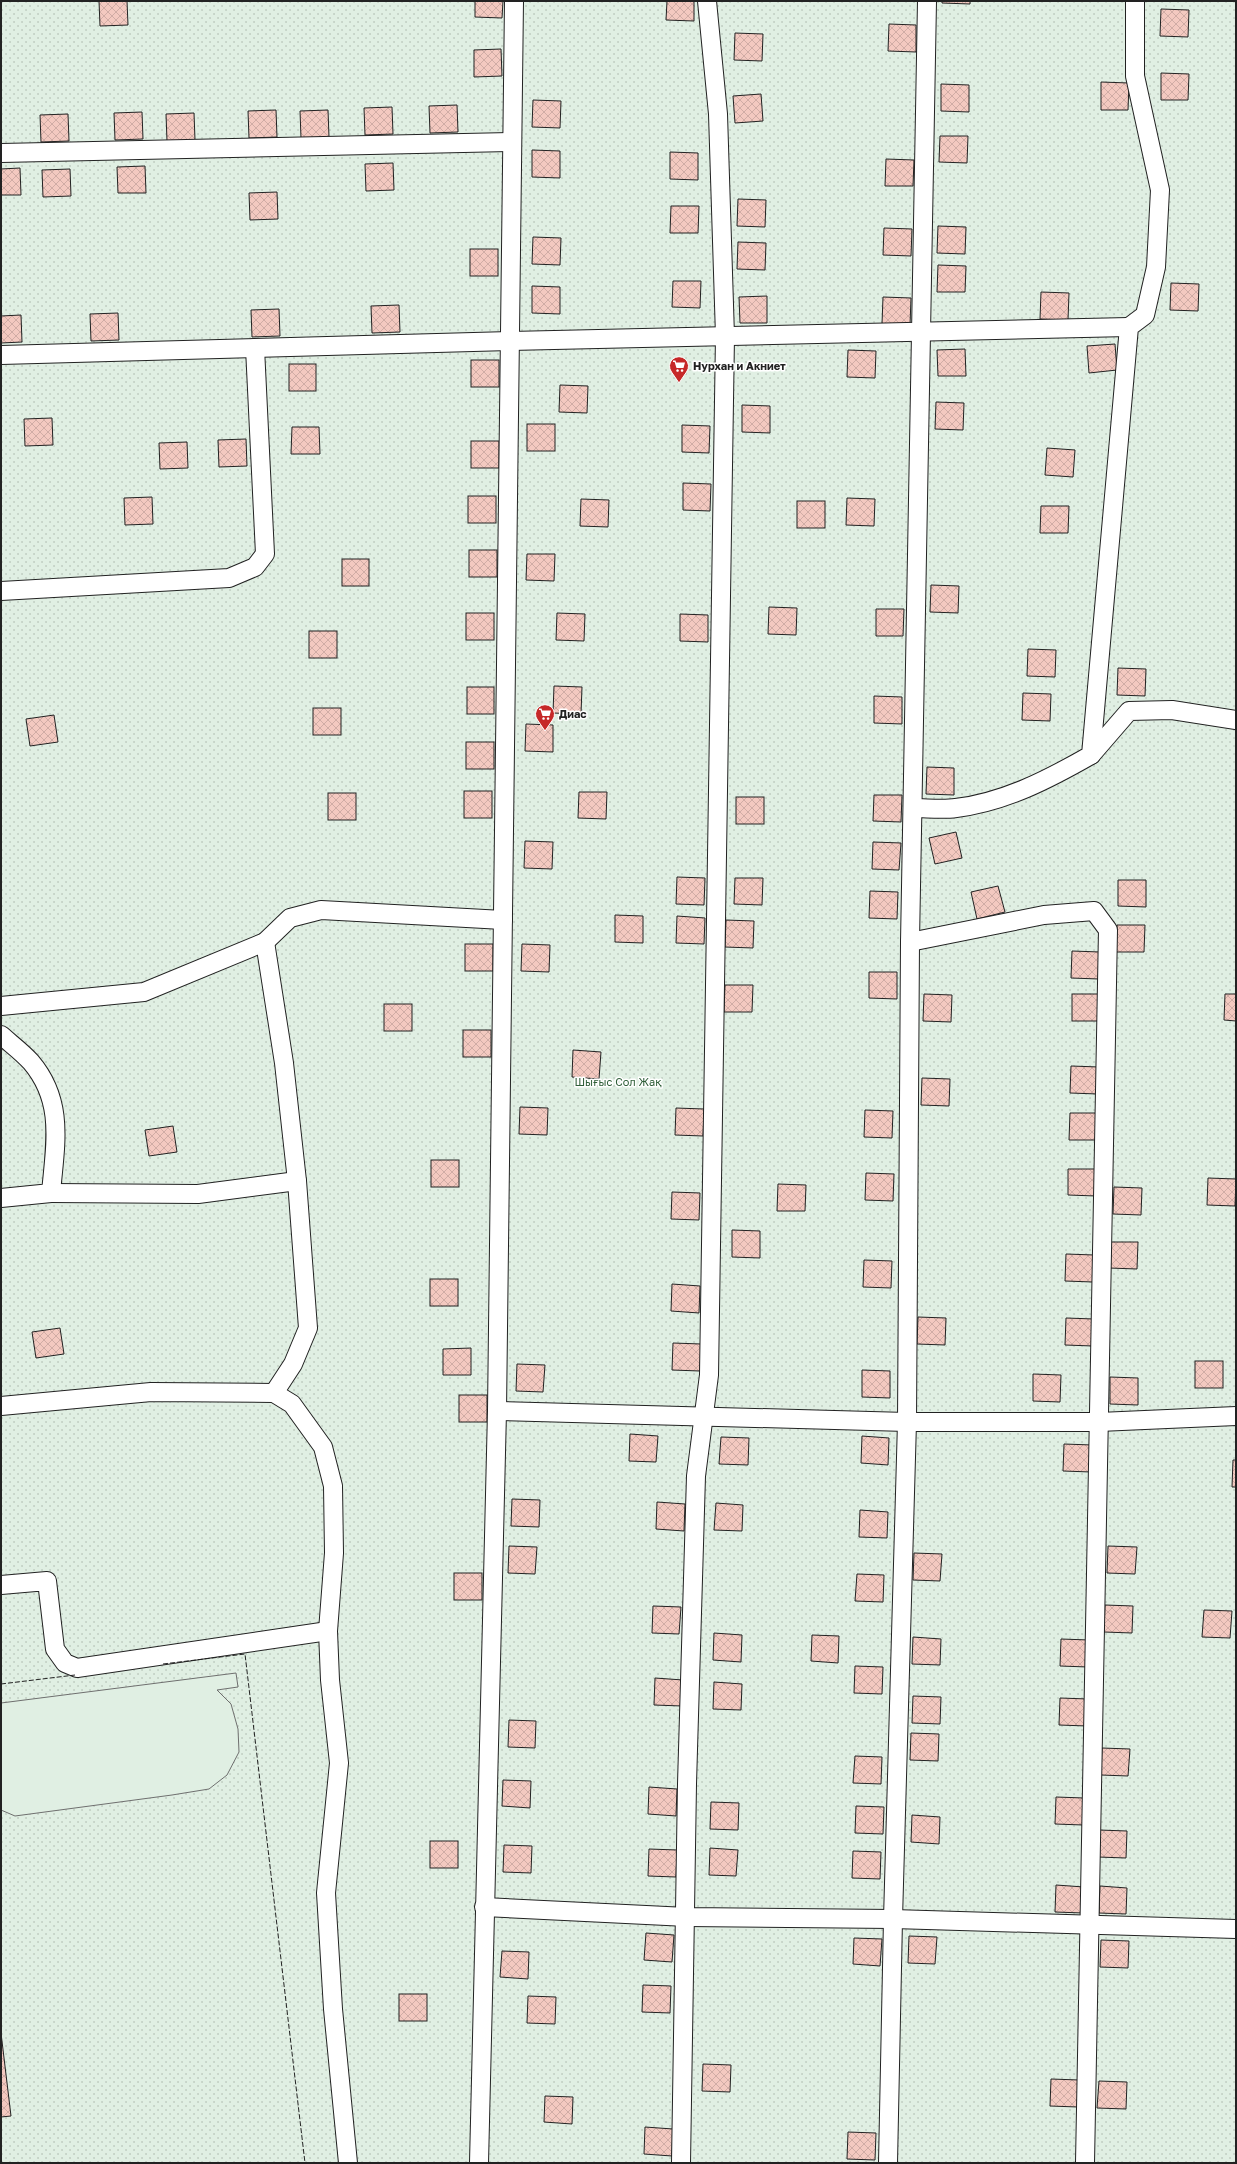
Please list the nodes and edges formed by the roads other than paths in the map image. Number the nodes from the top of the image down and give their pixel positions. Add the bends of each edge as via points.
1 (514, 1) edge
2 (707, 1) edge
3 (927, 1) edge
4 (1135, 1) edge
5 (512, 142) junction
6 (1, 153) edge
7 (1129, 327) junction
8 (920, 332) junction
9 (725, 336) junction
10 (510, 341) junction
11 (256, 348) junction
12 (1, 355) edge
13 (1, 591) edge
14 (1236, 720) edge
15 (1091, 755) junction
16 (913, 808) junction
17 (503, 920) junction
18 (265, 942) junction
19 (910, 942) junction
20 (1, 1006) edge
21 (1, 1035) edge
22 (297, 1181) junction
23 (51, 1193) junction
24 (1, 1198) edge
25 (274, 1393) junction
26 (1, 1406) edge
27 (497, 1411) junction
28 (1236, 1416) edge
29 (703, 1417) junction
30 (907, 1422) junction
31 (1099, 1422) junction
32 (1, 1585) edge
33 (328, 1631) junction
34 (484, 1907) junction
35 (687, 1916) junction
36 (892, 1920) junction
37 (1089, 1925) junction
38 (1236, 1929) edge
39 (348, 2163) edge
40 (479, 2163) edge
41 (681, 2163) edge
42 (888, 2163) edge
43 (1084, 2163) edge

1 - 5 street
2 - 9 street via 718,114
3 - 8 street
4 - 7 street via 1135,76 1160,190 1156,267 1145,315
5 - 6 street
5 - 10 street
7 - 8 street
7 - 15 street
8 - 9 street
8 - 16 street
9 - 10 street
9 - 29 street via 709,1367
10 - 11 street
10 - 17 street
11 - 12 street
11 - 13 street via 265,554 255,567 230,578
14 - 15 street via 1172,710 1129,711
15 - 16 street via 1044,781 991,801 955,808
16 - 19 street
17 - 18 street via 321,910 290,918
17 - 27 street
18 - 20 street via 144,992
18 - 22 street via 284,1063
19 - 30 street
19 - 31 street via 1044,915 1094,911 1108,930
21 - 23 street via 30,1062 49,1088 57,1125
22 - 23 street via 198,1194
22 - 25 street via 308,1328 293,1364
23 - 24 street
25 - 26 street via 151,1392
25 - 33 street via 292,1404 323,1447 333,1486 334,1553
27 - 29 street
27 - 34 street
28 - 31 street
29 - 30 street
29 - 35 street via 696,1476
30 - 31 street
30 - 36 street
31 - 37 street
32 - 33 street via 47,1581 55,1649 65,1663 77,1668
33 - 39 street via 330,1680 339,1763 326,1893 333,2009
34 - 35 street
34 - 40 street
35 - 36 street
35 - 41 street
36 - 37 street
36 - 42 street
37 - 38 street
37 - 43 street

